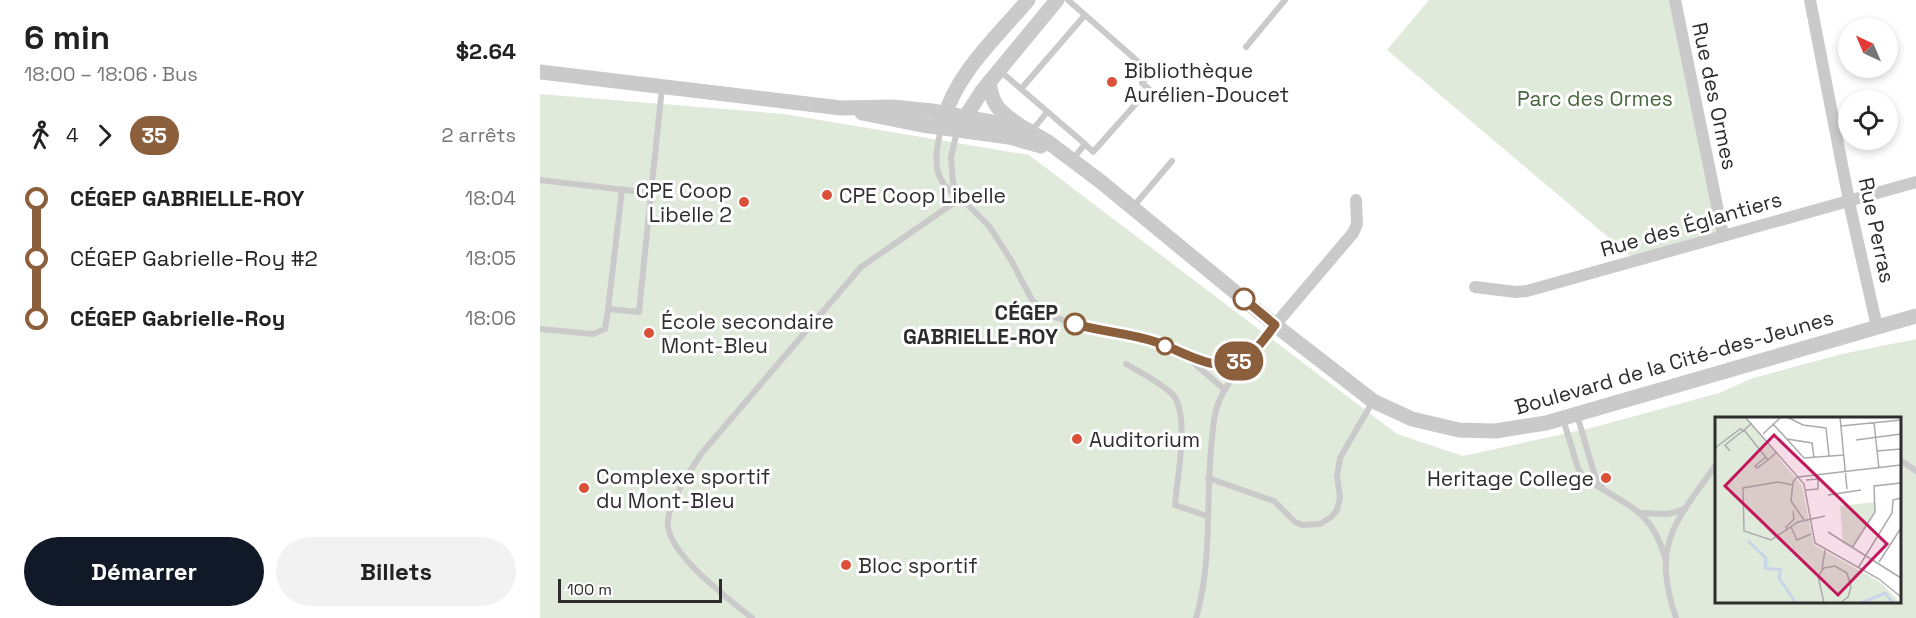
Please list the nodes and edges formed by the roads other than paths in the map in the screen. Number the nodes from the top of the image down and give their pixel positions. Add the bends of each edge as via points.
1 (1028, 0) edge
2 (1057, 0) edge
3 (1068, 0) edge
4 (1285, 0) edge
5 (1675, 0) edge
6 (1810, 0) edge
7 (1085, 15) junction
8 (1246, 47) dead end
9 (999, 69) junction
10 (540, 72) edge
11 (989, 82) junction
12 (662, 87) junction
13 (1021, 89) junction
14 (1047, 112) junction
15 (943, 120) junction
16 (961, 123) junction
17 (1028, 130) junction
18 (1085, 144) junction
19 (1068, 158) junction
20 (1172, 161) dead end
21 (540, 180) edge
22 (1916, 182) edge
23 (622, 190) junction
24 (651, 193) junction
25 (962, 198) junction
26 (1356, 200) dead end
27 (1850, 200) junction
28 (1133, 207) junction
29 (1723, 235) junction
30 (1475, 287) dead end
31 (608, 309) junction
32 (1916, 316) edge
33 (1275, 325) junction
34 (1877, 327) junction
35 (540, 330) edge
36 (1185, 354) junction
37 (1250, 355) junction
38 (1126, 364) dead end
39 (1225, 390) junction
40 (1373, 401) junction
41 (1570, 417) junction
42 (1901, 461) edge
43 (1715, 466) edge
44 (1916, 471) edge
45 (1209, 478) junction
46 (1605, 490) junction
47 (1686, 508) junction
48 (1641, 513) junction
49 (1207, 516) junction
50 (1665, 558) junction
51 (752, 618) edge
52 (1196, 618) edge
53 (1676, 618) edge

1 - 15 street via 965,75
2 - 9 street
3 - 7 lane
4 - 8 lane
5 - 29 street, Rue des Ormes
6 - 27 street, Rue Perras
7 - 13 lane
7 - 18 lane via 1151,73 1142,83 1149,89 1093,152
9 - 11 street
9 - 13 lane
10 - 12 street, Boulevard de la Cité-des-Jeunes
11 - 16 street
11 - 17 street via 996,108
12 - 15 street, Boulevard de la Cité-des-Jeunes via 841,108 885,118
12 - 24 lane
13 - 14 lane
14 - 17 lane
14 - 18 lane
15 - 16 street, Boulevard de la Cité-des-Jeunes
15 - 25 lane via 936,167 948,191
16 - 17 street, Boulevard de la Cité-des-Jeunes
16 - 19 street, Boulevard de la Cité-des-Jeunes via 1033,143
16 - 25 lane via 952,147 951,170
17 - 19 street, Boulevard de la Cité-des-Jeunes
18 - 19 lane
19 - 28 street, Boulevard de la Cité-des-Jeunes
20 - 28 lane
21 - 23 lane
22 - 27 street, Rue des Églantiers
23 - 24 lane
23 - 31 lane
24 - 31 lane via 639,312
25 - 36 lane via 989,226 1032,300 1051,316 1157,342
25 - 51 lane via 861,267 688,474 668,518 672,542 685,559
26 - 33 street via 1357,224 1353,233
27 - 29 street, Rue des Églantiers
27 - 34 street, Rue Perras
28 - 33 street, Boulevard de la Cité-des-Jeunes
29 - 30 street, Rue des Églantiers via 1527,291
31 - 35 lane via 605,329 592,334
32 - 34 street, Boulevard de la Cité-des-Jeunes
33 - 37 lane
33 - 40 street, Boulevard de la Cité-des-Jeunes
34 - 41 street, Boulevard de la Cité-des-Jeunes
36 - 37 lane via 1223,364
36 - 39 lane
37 - 39 lane
38 - 49 lane via 1168,391 1178,404 1181,421 1175,505
39 - 45 lane via 1214,418
40 - 41 street, Boulevard de la Cité-des-Jeunes via 1412,419 1459,430 1510,430
40 - 45 lane via 1340,458 1337,510 1320,524 1302,525 1274,501
41 - 46 lane
41 - 46 lane via 1578,468 1583,476
42 - 44 lane
43 - 47 lane
45 - 49 lane
46 - 48 lane
47 - 48 lane via 1668,514
47 - 50 lane via 1669,538
48 - 50 lane via 1660,542
49 - 52 lane via 1204,573
50 - 53 lane

